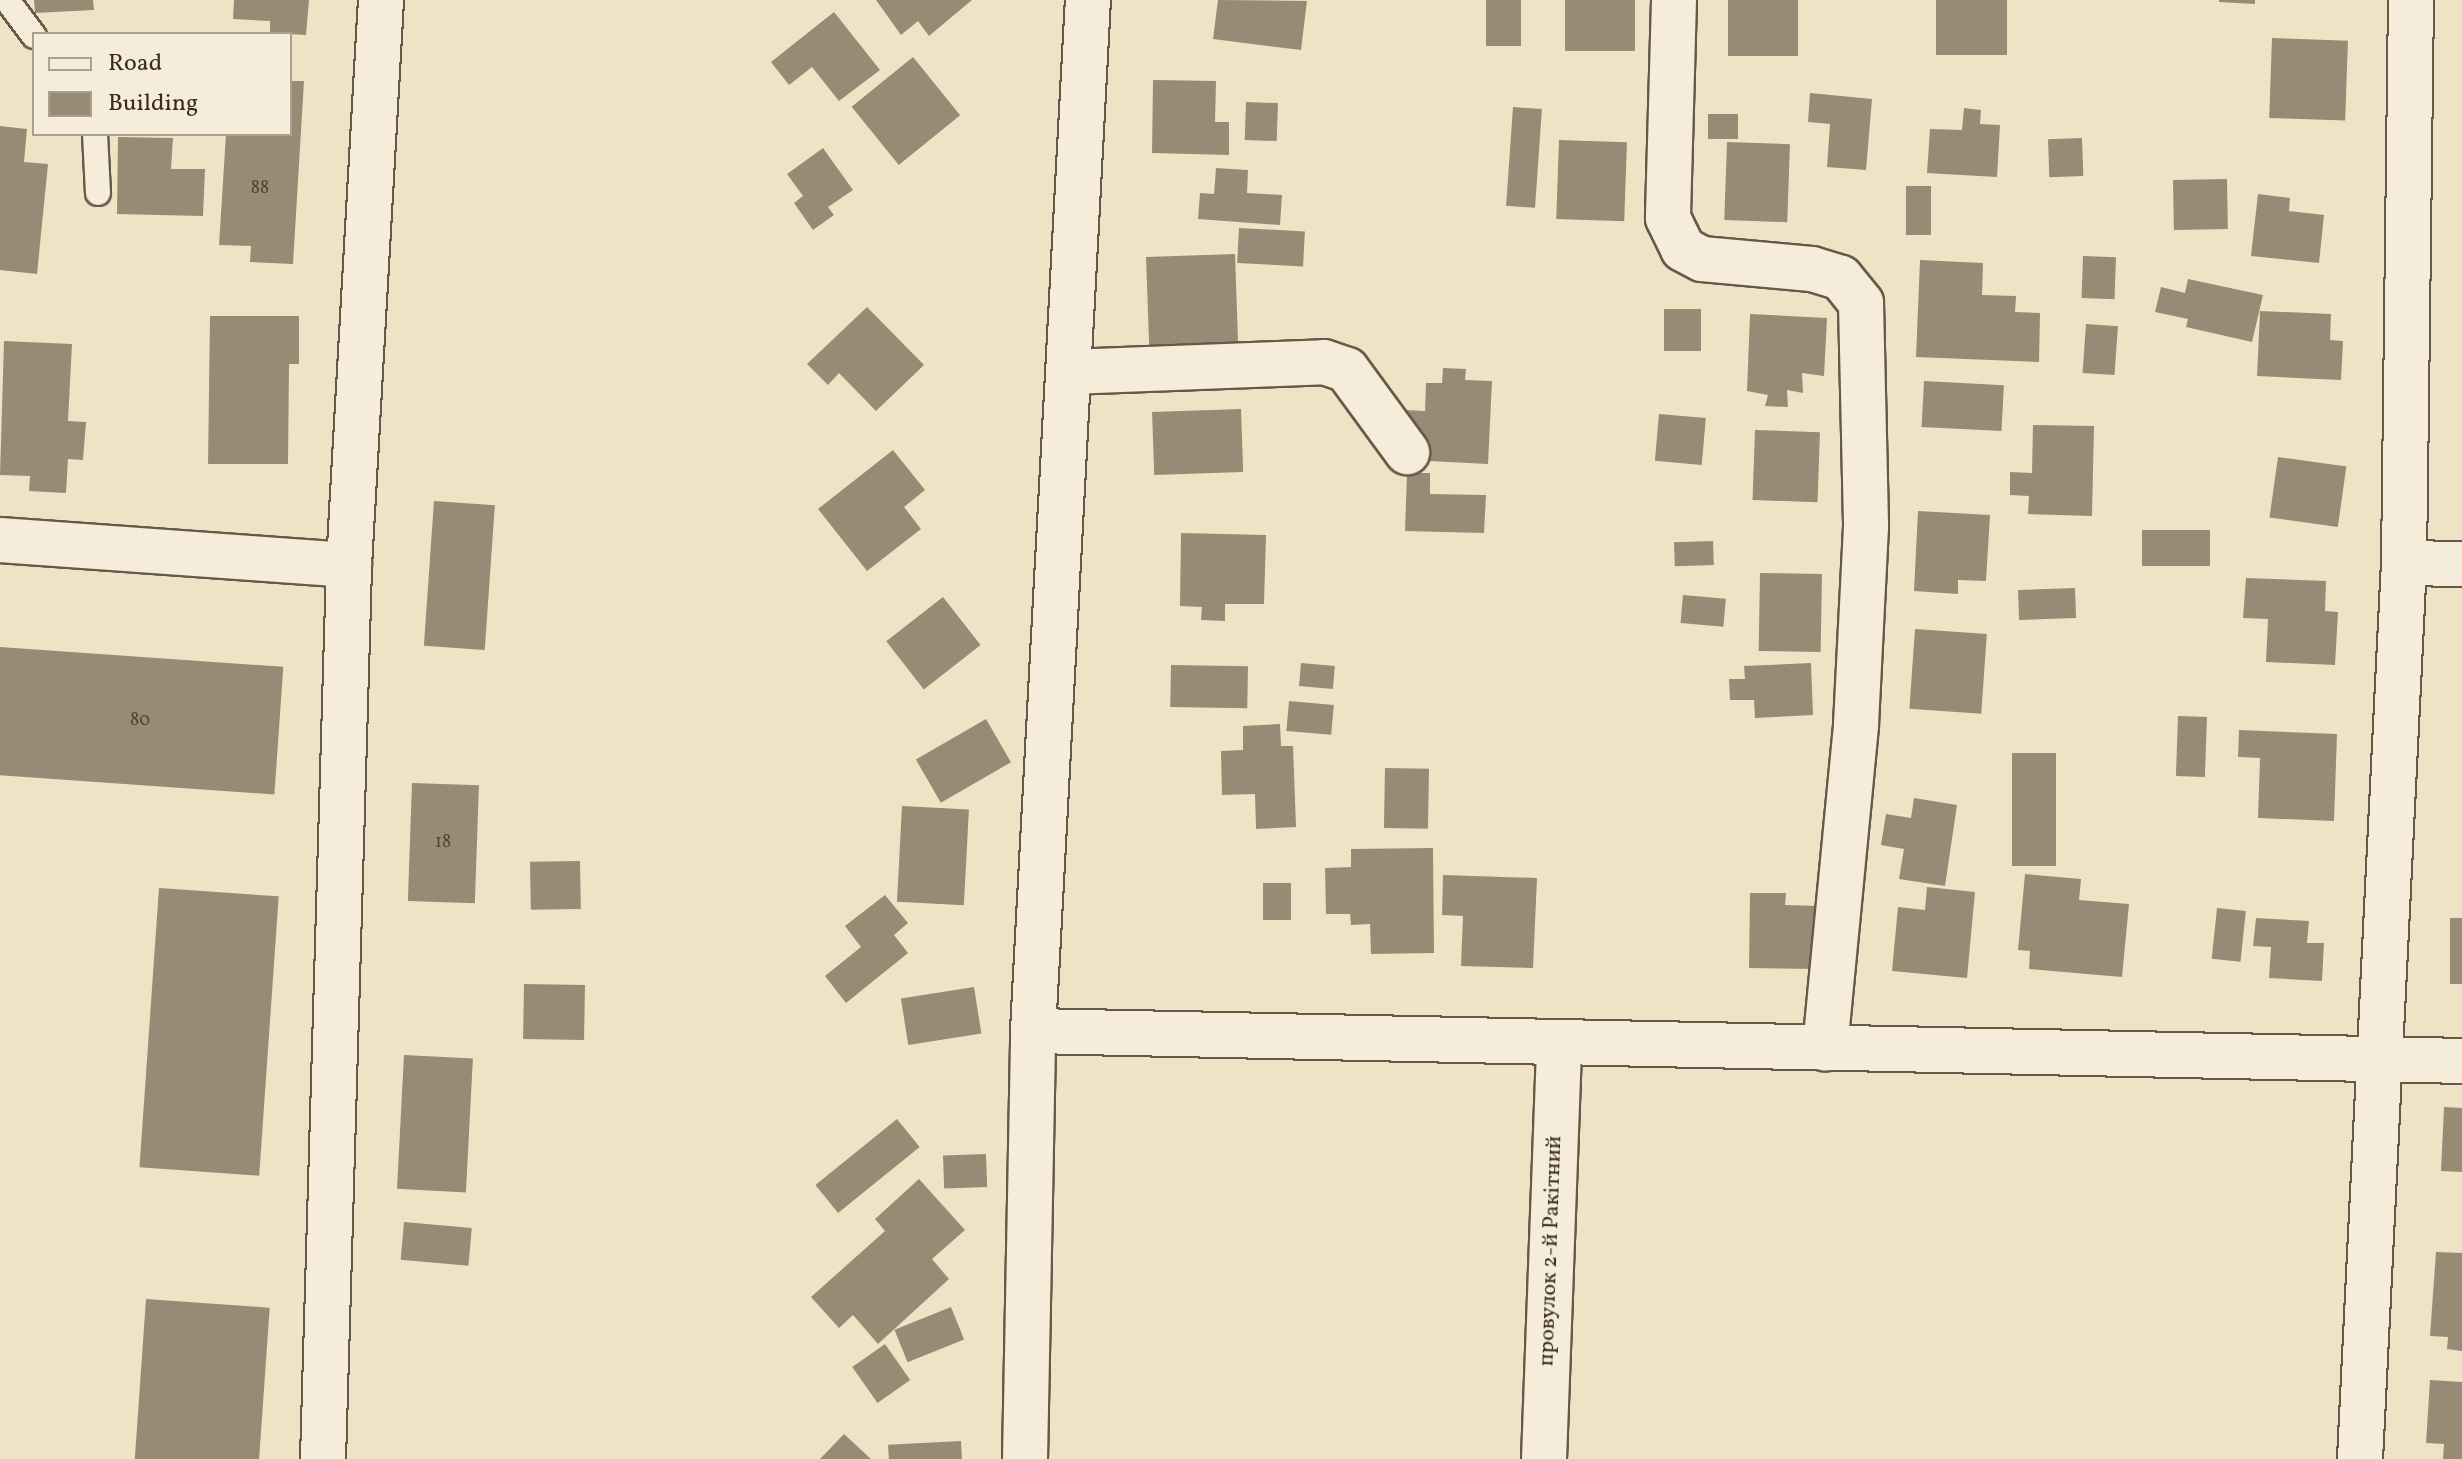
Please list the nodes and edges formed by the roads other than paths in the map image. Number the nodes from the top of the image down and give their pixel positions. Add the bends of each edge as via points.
1 (7, 0) edge
2 (381, 0) edge
3 (1088, 0) edge
4 (1674, 0) edge
5 (2411, 0) edge
6 (32, 33) edge
7 (95, 136) edge
8 (98, 193) dead end
9 (1069, 372) junction
10 (1407, 452) dead end
11 (0, 540) edge
12 (2404, 563) junction
13 (2462, 564) edge
14 (349, 565) junction
15 (1033, 1031) junction
16 (1559, 1043) junction
17 (1825, 1049) junction
18 (2378, 1060) junction
19 (2462, 1061) edge
20 (323, 1459) edge
21 (1025, 1459) edge
22 (1544, 1459) edge
23 (2360, 1459) edge

1 - 6 lane
2 - 14 street
3 - 9 street
4 - 17 street via 1668,218 1683,249 1702,259 1812,269 1841,278 1861,303 1866,527 1856,726
5 - 12 street
7 - 8 lane
9 - 10 street via 1324,362 1347,370
9 - 15 street
11 - 14 street
12 - 13 street
12 - 18 street
14 - 20 street
15 - 16 street
15 - 21 street
16 - 17 street
16 - 22 street, провулок 2-й Ракітний
17 - 18 street
18 - 19 street
18 - 23 street

